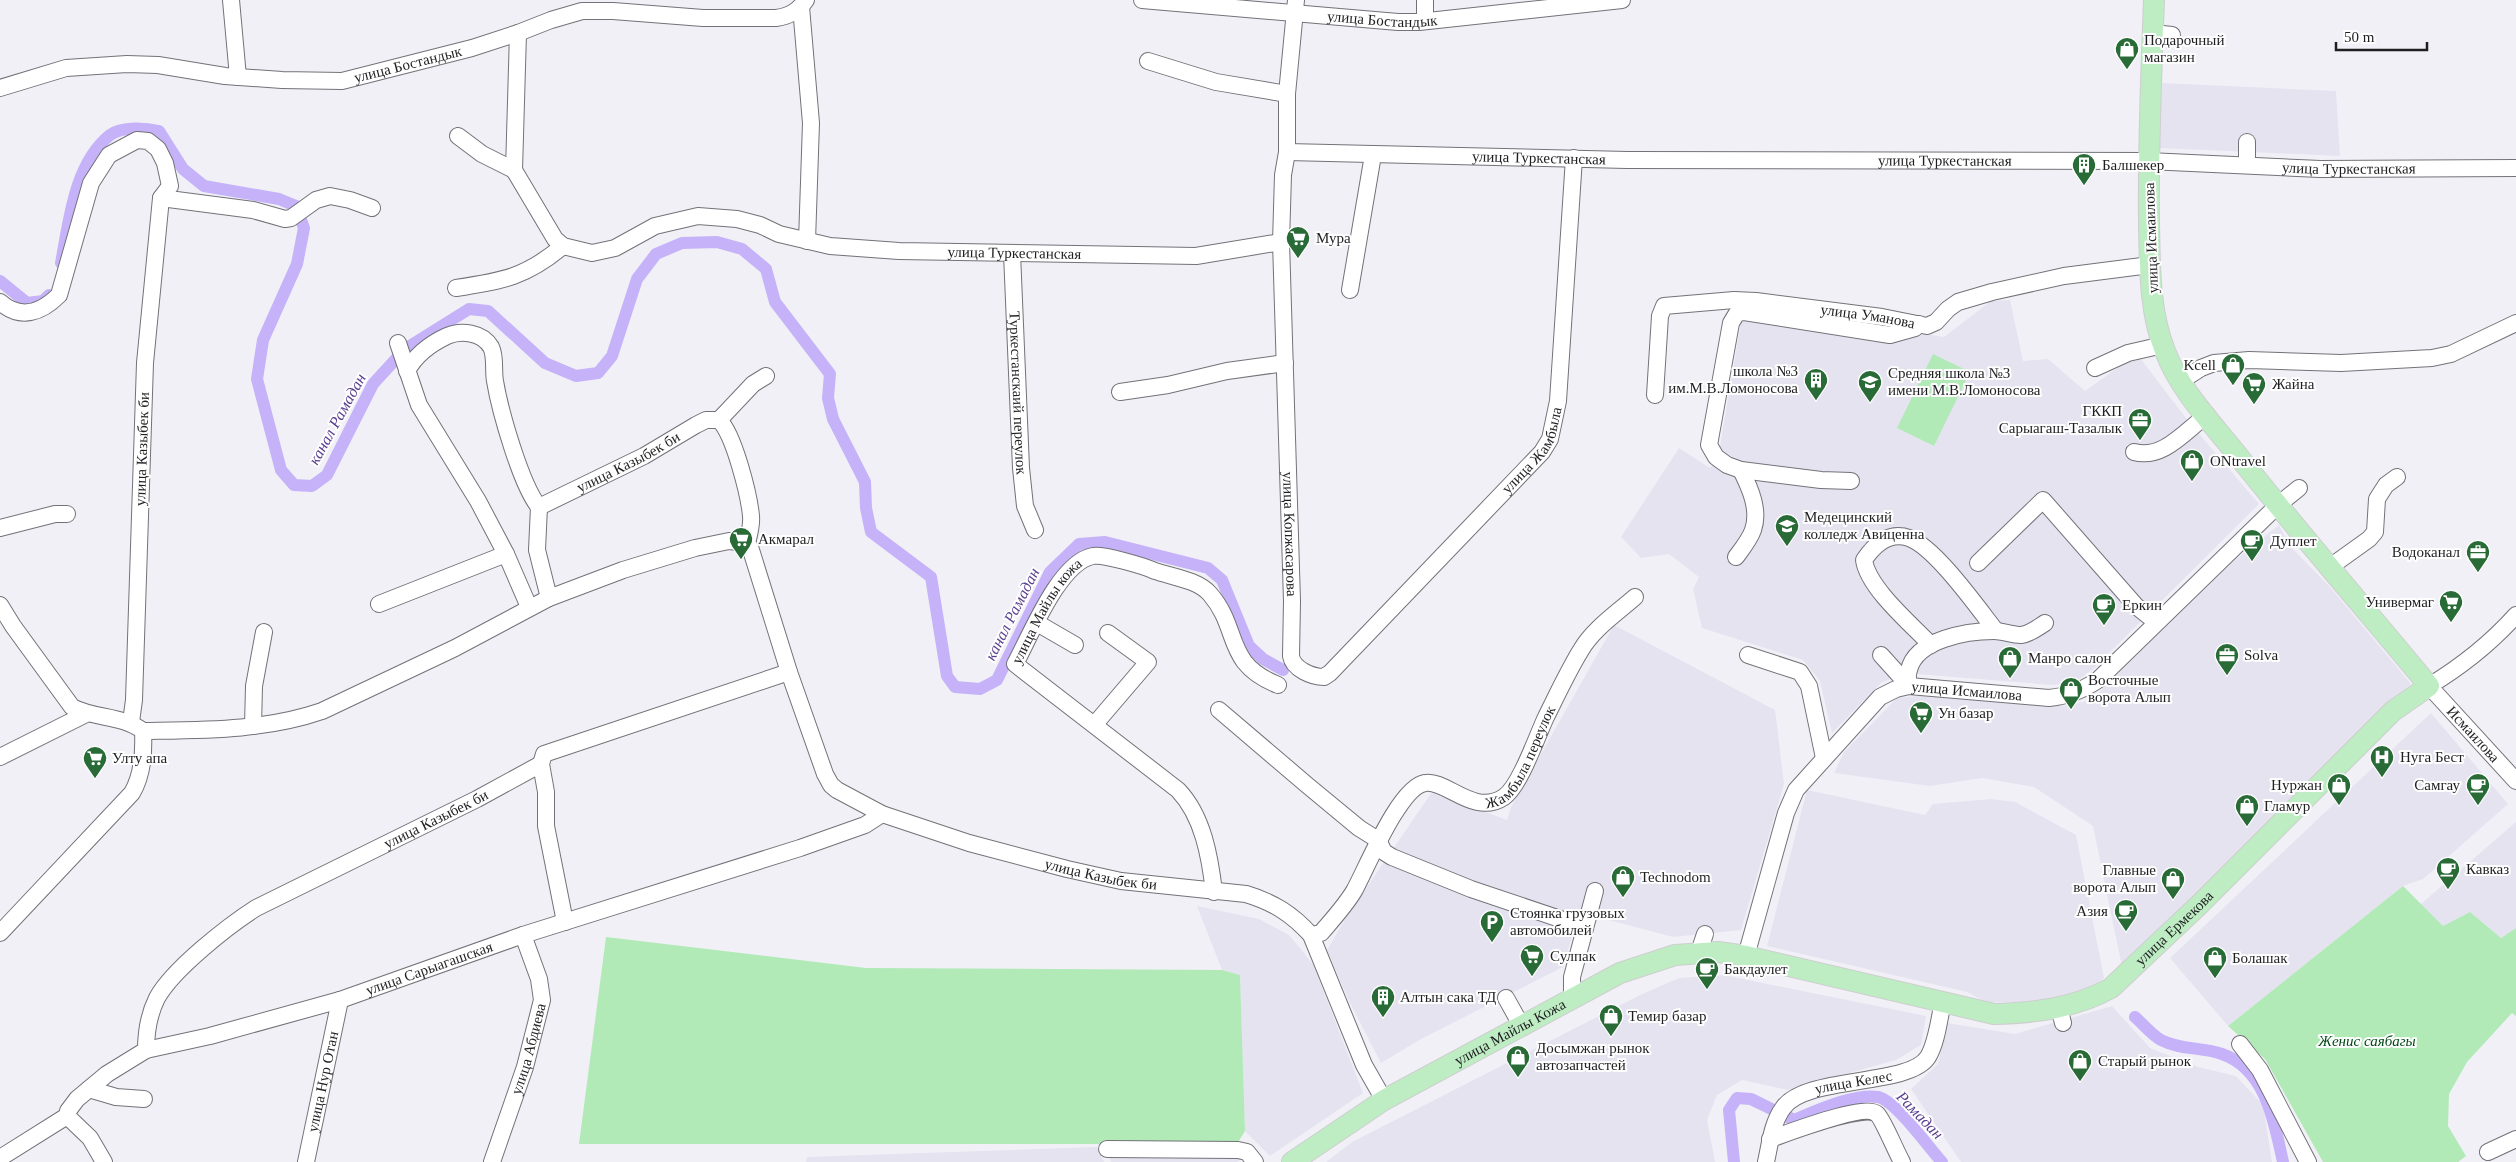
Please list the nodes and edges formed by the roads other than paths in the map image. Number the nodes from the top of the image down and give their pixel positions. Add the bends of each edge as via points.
1 (231, 0) edge
2 (1142, 0) edge
3 (1425, 0) edge
4 (1622, 0) edge
5 (2154, 0) edge
6 (804, 4) edge
7 (1520, 6) edge
8 (1295, 7) edge
9 (1425, 21) junction
10 (518, 33) junction
11 (1148, 60) dead end
12 (238, 77) junction
13 (0, 88) edge
14 (1287, 94) junction
15 (458, 136) dead end
16 (2247, 142) dead end
17 (1287, 152) junction
18 (1374, 155) junction
19 (1574, 158) junction
20 (2148, 161) junction
21 (2247, 165) junction
22 (2516, 168) edge
23 (514, 170) junction
24 (161, 198) junction
25 (372, 208) dead end
26 (808, 241) junction
27 (1281, 242) junction
28 (563, 246) junction
29 (1012, 253) junction
30 (2150, 265) junction
31 (456, 288) dead end
32 (1350, 290) dead end
33 (0, 302) edge
34 (2516, 323) edge
35 (1919, 324) junction
36 (398, 343) dead end
37 (2163, 345) junction
38 (1286, 363) junction
39 (405, 365) junction
40 (2095, 368) dead end
41 (766, 376) dead end
42 (2181, 381) junction
43 (1120, 392) dead end
44 (1655, 395) dead end
45 (2207, 415) junction
46 (719, 420) junction
47 (2134, 452) dead end
48 (1741, 470) junction
49 (2397, 477) dead end
50 (1851, 481) dead end
51 (2299, 488) dead end
52 (2278, 505) junction
53 (539, 507) junction
54 (67, 514) dead end
55 (0, 528) edge
56 (1035, 530) dead end
57 (747, 543) junction
58 (506, 554) junction
59 (1736, 557) dead end
60 (1978, 563) dead end
61 (2330, 567) junction
62 (1635, 597) dead end
63 (549, 598) junction
64 (379, 604) dead end
65 (0, 605) edge
66 (529, 607) junction
67 (2516, 615) edge
68 (2156, 622) junction
69 (1037, 623) junction
70 (2045, 623) dead end
71 (1996, 631) junction
72 (264, 632) dead end
73 (1108, 633) dead end
74 (1075, 645) dead end
75 (1931, 645) junction
76 (1748, 655) dead end
77 (1881, 656) dead end
78 (789, 672) junction
79 (1330, 673) joint
80 (1278, 685) dead end
81 (2429, 686) junction
82 (1920, 691) junction
83 (1219, 710) dead end
84 (86, 714) junction
85 (1095, 724) junction
86 (253, 726) junction
87 (137, 727) junction
88 (0, 758) edge
89 (1824, 758) junction
90 (540, 764) junction
91 (2516, 781) edge
92 (882, 814) junction
93 (1378, 840) junction
94 (1595, 891) dead end
95 (1214, 892) junction
96 (565, 922) junction
97 (1584, 927) junction
98 (0, 933) edge
99 (523, 935) junction
100 (1311, 935) junction
101 (1746, 956) junction
102 (1506, 998) dead end
103 (1572, 998) junction
104 (340, 1000) junction
105 (1943, 1002) junction
106 (1520, 1025) junction
107 (2240, 1044) dead end
108 (146, 1050) junction
109 (89, 1089) junction
110 (144, 1099) dead end
111 (1384, 1100) junction
112 (67, 1116) junction
113 (1770, 1139) junction
114 (2516, 1139) edge
115 (1107, 1149) dead end
116 (2488, 1152) dead end
117 (0, 1158) edge
118 (104, 1162) edge
119 (306, 1162) edge
120 (492, 1162) edge
121 (1255, 1162) edge
122 (1292, 1162) edge
123 (1766, 1162) edge
124 (1902, 1162) edge
125 (2308, 1162) edge

1 - 12 street
2 - 8 street, улица Бостандык
3 - 9 street
4 - 7 street, улица Бостандык
5 - 20 main road, улица Исмаилова via 2163,34
6 - 10 street, улица Бостандык via 786,17 776,18 582,12
6 - 26 street via 812,123
7 - 9 street, улица Бостандык
8 - 9 street, улица Бостандык via 1398,22
8 - 14 street
10 - 12 street, улица Бостандык via 472,48 342,80
10 - 23 street
11 - 14 street via 1216,82
12 - 13 street, улица Бостандык via 158,65 87,65 31,77
14 - 17 street
15 - 23 street via 482,154
16 - 21 street
17 - 18 street, улица Туркестанская
17 - 27 street
18 - 19 street, улица Туркестанская
18 - 32 street
19 - 20 street, улица Туркестанская via 1745,162
19 - 79 street, улица Жамбыла via 1558,401 1550,439 1495,503
20 - 21 street, улица Туркестанская
20 - 30 main road, улица Исмаилова
21 - 22 street, улица Туркестанская via 2320,169
23 - 28 street via 555,239
24 - 25 street via 253,210 285,218 290,218 316,200 330,196
24 - 33 street, улица Казыбек би via 170,186 158,149 148,141 138,140 117,149 109,155 90,183 59,295 37,312 12,309
24 - 87 street, улица Казыбек би via 145,363 134,700
26 - 28 street, улица Туркестанская via 737,218 698,216 655,226 605,251 592,253
26 - 29 street, улица Туркестанская via 881,250
27 - 29 street, улица Туркестанская via 1196,256
27 - 38 street, улица Копжасарова
28 - 31 street via 526,272
29 - 56 street, Туркестанскаий переулок via 1024,506
30 - 35 street, улица Уманова via 2064,276 1992,292 1958,302 1927,326
30 - 37 main road, улица Исмаилова via 2154,312
34 - 42 street via 2451,354 2432,358 2341,363 2249,360 2214,363
35 - 44 street, улица Уманова via 1756,301 1664,306 1660,316
35 - 48 street via 1890,335 1753,313 1737,314 1731,323 1709,445 1722,462
36 - 39 street
37 - 40 street via 2128,354
37 - 42 main road, улица Исмаилова
38 - 43 street
38 - 79 street, улица Копжасарова via 1292,659 1310,675 1324,677
39 - 53 street via 451,334 478,335 487,343 491,348 497,387 516,458
39 - 58 street via 419,405 478,501
41 - 46 street
42 - 45 main road, улица Исмаилова
45 - 47 street via 2161,451 2151,454
45 - 52 main road, улица Исмаилова
46 - 53 street, улица Казыбек би via 706,420 644,456
46 - 57 street via 729,432 745,486 752,518
48 - 50 street
48 - 59 street via 1756,513 1753,531
49 - 61 street via 2376,499 2375,532
51 - 52 street
52 - 61 main road, улица Исмаилова
52 - 68 street, улица Исмаилова
53 - 63 street via 537,550
54 - 55 street
57 - 63 street via 729,542 695,548 623,570
57 - 78 street, улица Казыбек би
58 - 64 street
58 - 66 street
60 - 68 street via 2043,500 2136,606
61 - 81 main road, улица Исмаилова
62 - 93 street, Жамбыла переулок via 1582,647 1530,754 1504,797 1478,802 1425,782 1410,792
63 - 66 street
65 - 84 street via 72,707
66 - 86 street via 455,648 322,711
67 - 81 street, улица Ермекова via 2463,665
68 - 82 street, улица Исмаилова via 2098,680 2068,696 2048,698
69 - 74 street
69 - 80 street, улица Майлы кожа via 1057,587 1082,560 1099,556 1145,567 1203,587 1215,601 1243,662
69 - 85 street, улица Майлы кожа via 1015,664
70 - 71 street via 2021,635
71 - 75 street via 1974,632
71 - 75 street via 1927,548 1900,537 1876,544 1864,560 1866,571
72 - 86 street via 254,686
73 - 85 street via 1148,662
75 - 82 street via 1913,661 1908,671
76 - 89 street via 1804,676
77 - 82 street
78 - 90 street, улица Казыбек би via 544,754
78 - 92 street, улица Казыбек би via 831,785
81 - 91 street, Исмаилова
81 - 105 main road, улица Ермекова via 2393,711 2111,988 2094,998 2027,1013 1994,1014
82 - 89 street, улица Исмаилова via 1880,696
83 - 93 street via 1307,786
84 - 87 street
84 - 88 street
85 - 95 street, улица Майлы кожа via 1188,800 1206,844
86 - 87 street
87 - 98 street, улица Казыбек би via 142,764 132,793
89 - 101 street, улица Исмаилова via 1796,790 1786,813
90 - 96 street via 546,792 546,826
90 - 108 street, улица Казыбек би via 237,920 197,954 158,997 150,1014
92 - 95 street, улица Казыбек би via 969,843 1067,869 1121,881
92 - 96 street, улица Сарыагашская via 865,825 791,851
93 - 97 street via 1384,852 1392,857
93 - 100 street, Жамбыла переулок via 1353,892 1321,933
94 - 97 street
95 - 100 street, улица Казыбек би via 1246,894 1266,900 1297,920
96 - 99 street, улица Сарыагашская
97 - 103 street via 1572,977
99 - 104 street, улица Сарыагашская
99 - 120 street, улица Абдиева via 539,979 542,1000 525,1067
100 - 111 street, улица Казыбек би via 1364,1065
101 - 103 main road, улица Майлы Кожа via 1702,943 1620,973
101 - 105 main road, улица Ермекова
102 - 106 street
103 - 106 main road, улица Майлы Кожа
104 - 108 street, улица Сарыагашская
104 - 119 street, улица Нур Отан
105 - 113 street, улица Келес via 1942,1031 1928,1057 1916,1067 1800,1094 1779,1114
106 - 111 main road, улица Майлы Кожа
107 - 125 street via 2260,1070
108 - 109 street, улица Сарыагашская
109 - 110 street via 116,1098
109 - 112 street, улица Сарыагашская
111 - 122 main road, улица Майлы Кожа
112 - 117 street, улица Сарыагашская
112 - 118 street via 90,1138
113 - 123 street, улица Келес
113 - 124 street via 1869,1110 1881,1119
114 - 116 street
115 - 121 street via 1238,1150 1247,1152

